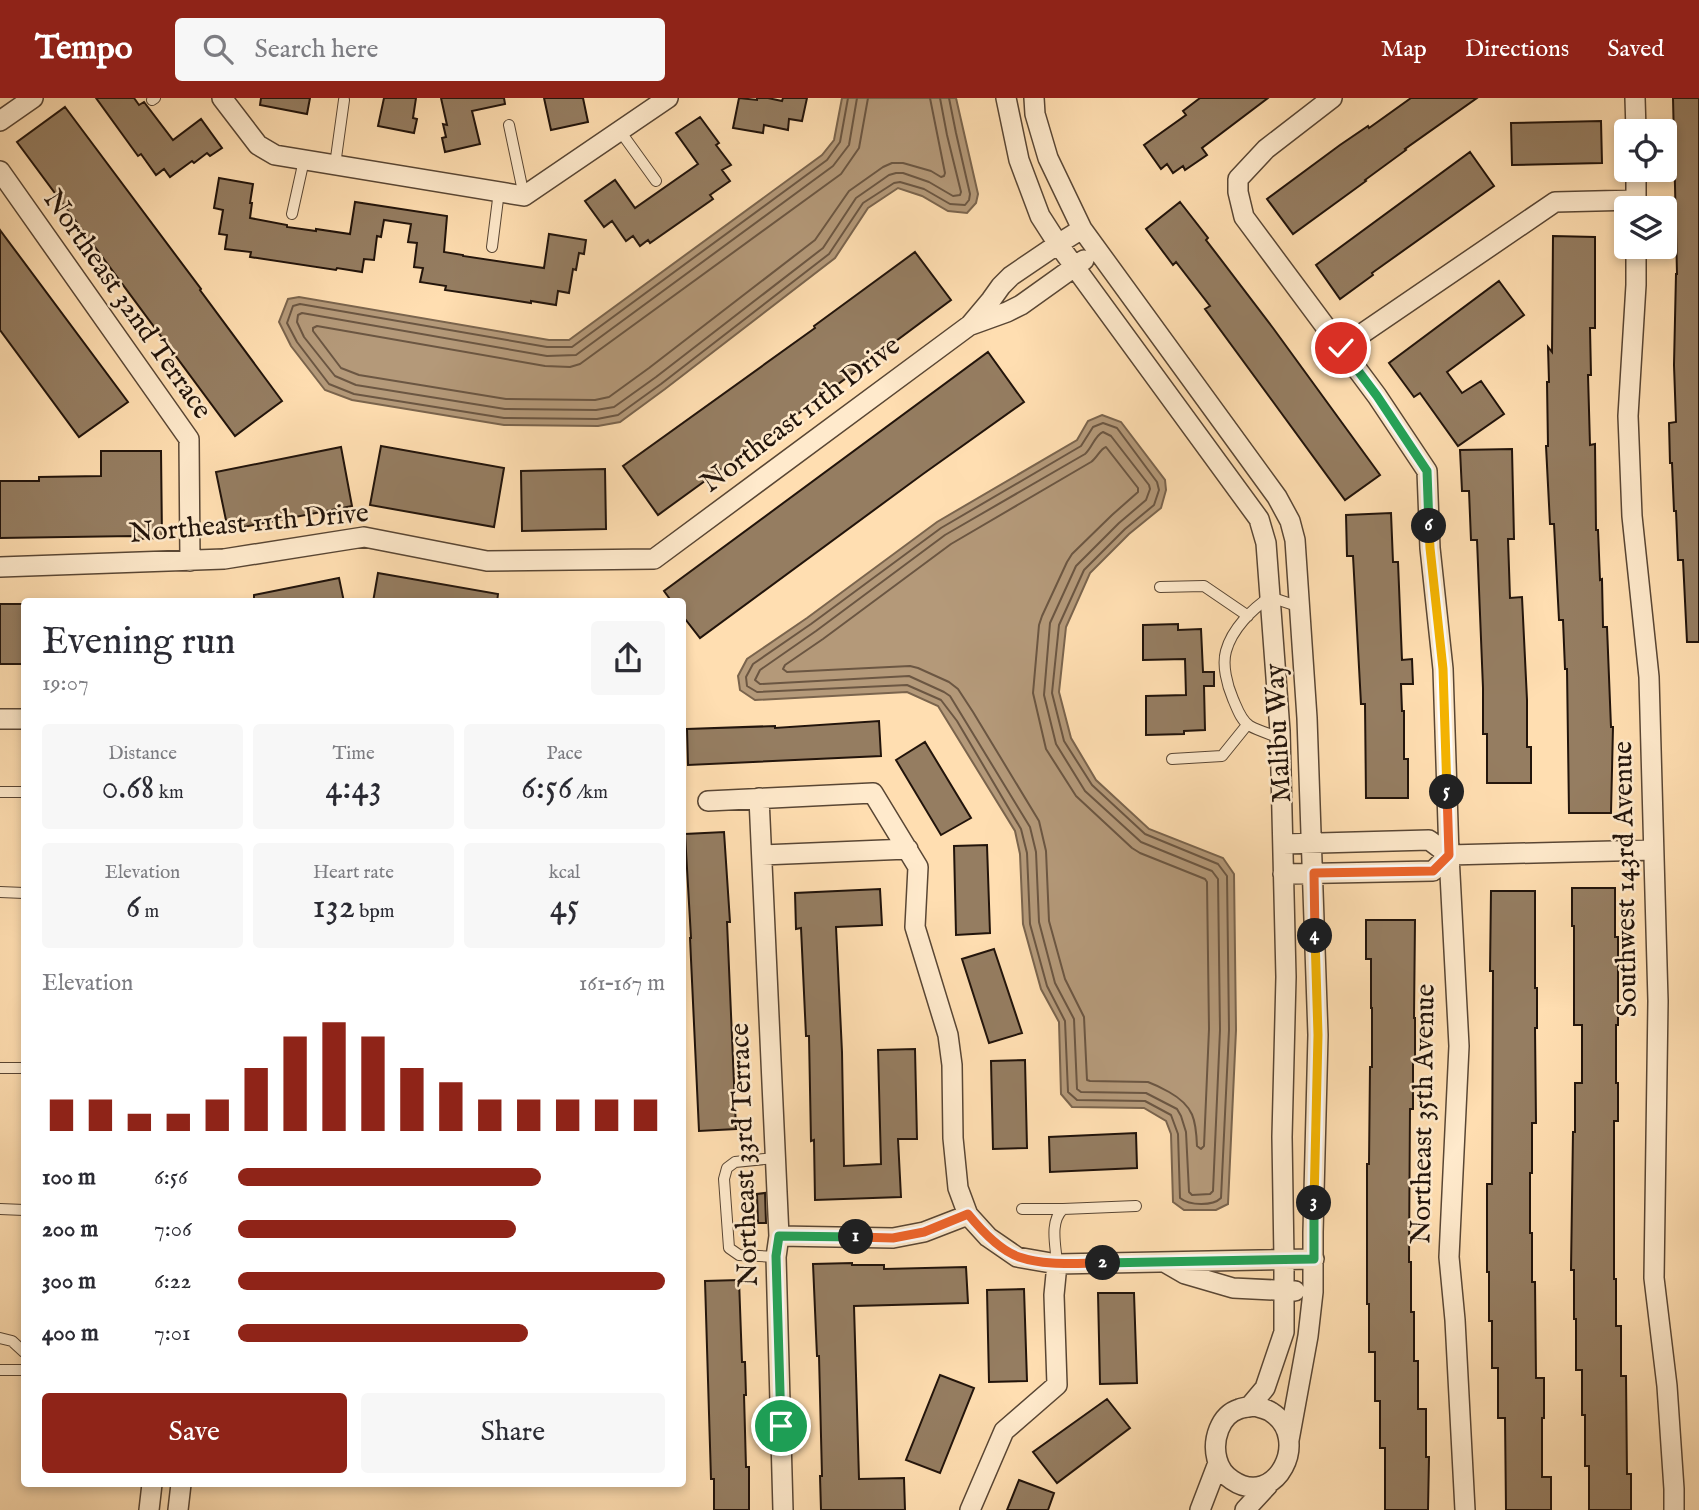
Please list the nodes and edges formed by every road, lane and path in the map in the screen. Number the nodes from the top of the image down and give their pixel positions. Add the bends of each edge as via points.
1 (33, 98) edge
2 (222, 98) edge
3 (668, 98) edge
4 (1006, 98) edge
5 (1034, 98) edge
6 (1332, 98) edge
7 (1635, 98) edge
8 (344, 100) dead end
9 (1636, 119) edge
10 (0, 121) edge
11 (509, 125) dead end
12 (620, 131) junction
13 (304, 160) junction
14 (335, 165) junction
15 (0, 171) edge
16 (656, 181) dead end
17 (499, 191) junction
18 (524, 196) junction
19 (1614, 203) edge
20 (292, 214) dead end
21 (1082, 229) junction
22 (1058, 244) junction
23 (492, 247) dead end
24 (1097, 251) junction
25 (1636, 259) edge
26 (1074, 266) junction
27 (970, 325) junction
28 (1341, 348) junction
29 (190, 561) junction
30 (0, 568) edge
31 (1160, 587) dead end
32 (1270, 597) junction
33 (1300, 607) junction
34 (1248, 615) junction
35 (0, 719) edge
36 (21, 719) edge
37 (1247, 725) junction
38 (1280, 739) junction
39 (1172, 759) dead end
40 (0, 792) edge
41 (21, 792) edge
42 (759, 798) junction
43 (708, 800) dead end
44 (1283, 844) junction
45 (1312, 844) junction
46 (908, 849) junction
47 (1653, 850) junction
48 (762, 855) junction
49 (1449, 855) junction
50 (1314, 873) junction
51 (1283, 874) junction
52 (0, 892) edge
53 (21, 893) edge
54 (0, 1068) edge
55 (21, 1068) edge
56 (775, 1158) junction
57 (1136, 1206) dead end
58 (0, 1209) edge
59 (1022, 1209) dead end
60 (1063, 1209) junction
61 (21, 1210) edge
62 (968, 1214) junction
63 (779, 1236) junction
64 (776, 1256) junction
65 (1284, 1259) junction
66 (1314, 1259) junction
67 (1165, 1262) junction
68 (1057, 1264) junction
69 (1284, 1291) junction
70 (1313, 1292) junction
71 (0, 1339) edge
72 (21, 1349) edge
73 (0, 1370) edge
74 (21, 1370) edge
75 (1249, 1408) junction
76 (1289, 1440) junction
77 (1218, 1463) junction
78 (1268, 1485) junction
79 (152, 1487) edge
80 (181, 1487) edge
81 (149, 1510) edge
82 (178, 1510) edge
83 (783, 1510) edge
84 (970, 1510) edge
85 (1200, 1510) edge
86 (1245, 1510) edge
87 (1465, 1510) edge
88 (1674, 1510) edge

1 - 10 street
2 - 13 street via 258,145 275,155
3 - 12 street
4 - 22 street, Malibu Way via 1019,160 1040,216
5 - 21 street, Malibu Way via 1048,158
6 - 28 street, Northeast 35th Avenue via 1266,149 1238,179 1238,192 1244,217
7 - 9 street
8 - 14 lane
11 - 18 lane
12 - 16 lane
12 - 18 street
13 - 14 street
13 - 20 lane
14 - 17 street
15 - 29 street, Northeast 32nd Terrace via 188,439
17 - 18 street
17 - 23 lane
19 - 28 street via 1555,202
21 - 22 street, Northeast 11th Drive
21 - 24 street, Malibu Way
22 - 26 street, Malibu Way
22 - 27 street, Northeast 11th Drive via 1011,276
24 - 26 street, Northeast 11th Drive
24 - 33 street, Malibu Way via 1277,498 1296,540
25 - 47 street, Southwest 143rd Avenue via 1628,416 1632,516 1649,677
26 - 27 street, Northeast 11th Drive via 1021,305
26 - 32 street, Malibu Way via 1259,519 1266,543
27 - 29 street, Northeast 11th Drive via 654,559 487,561 365,537
28 - 49 street, Northeast 35th Avenue via 1427,471 1443,669
29 - 30 street, Northeast 11th Drive
31 - 34 lane via 1204,586
32 - 33 lane
32 - 34 lane
32 - 38 street, Malibu Way
33 - 45 street, Malibu Way
34 - 37 lane via 1226,653 1229,690
35 - 36 street
37 - 38 lane
37 - 39 lane via 1222,756
38 - 44 street, Malibu Way
40 - 41 lane
42 - 43 street
42 - 46 street via 873,793
42 - 48 street, Northeast 33rd Terrace
44 - 45 street
44 - 51 street, Malibu Way
45 - 49 street via 1429,841
45 - 50 street, Malibu Way
46 - 48 street
46 - 62 street via 918,867 915,928 953,1065 958,1188
47 - 49 street
47 - 88 street, Southwest 143rd Avenue via 1658,1001 1654,1278 1667,1386
48 - 56 street, Northeast 33rd Terrace
49 - 50 street via 1433,871
49 - 87 street, Northeast 35th Avenue via 1459,1046 1449,1256
50 - 51 street
50 - 66 street, Malibu Way via 1318,1035
51 - 65 street, Malibu Way
52 - 53 lane
54 - 55 lane
56 - 63 street, Northeast 33rd Terrace
56 - 64 lane via 735,1162 724,1179 729,1248 739,1255
57 - 60 lane
58 - 61 lane
59 - 60 lane
60 - 68 lane via 1054,1222
62 - 63 street via 924,1232 893,1238
62 - 68 street via 988,1237 1017,1256
63 - 64 street, Northeast 33rd Terrace
64 - 83 street, Northeast 33rd Terrace
65 - 66 street
65 - 67 street
65 - 69 street, Malibu Way
66 - 70 street, Malibu Way
67 - 68 street
67 - 69 street via 1185,1274 1233,1288
68 - 84 street via 1058,1385 1004,1430
69 - 70 street
69 - 75 street, Malibu Way via 1284,1332 1265,1388
70 - 76 street, Malibu Way
71 - 72 lane
73 - 74 lane
75 - 76 street via 1271,1412 1283,1424
75 - 77 street, Malibu Way via 1223,1421 1215,1441
76 - 78 street, Malibu Way via 1281,1474
77 - 78 street via 1226,1477 1239,1486
77 - 85 street, Malibu Way
78 - 86 street, Malibu Way
79 - 81 street
80 - 82 street

